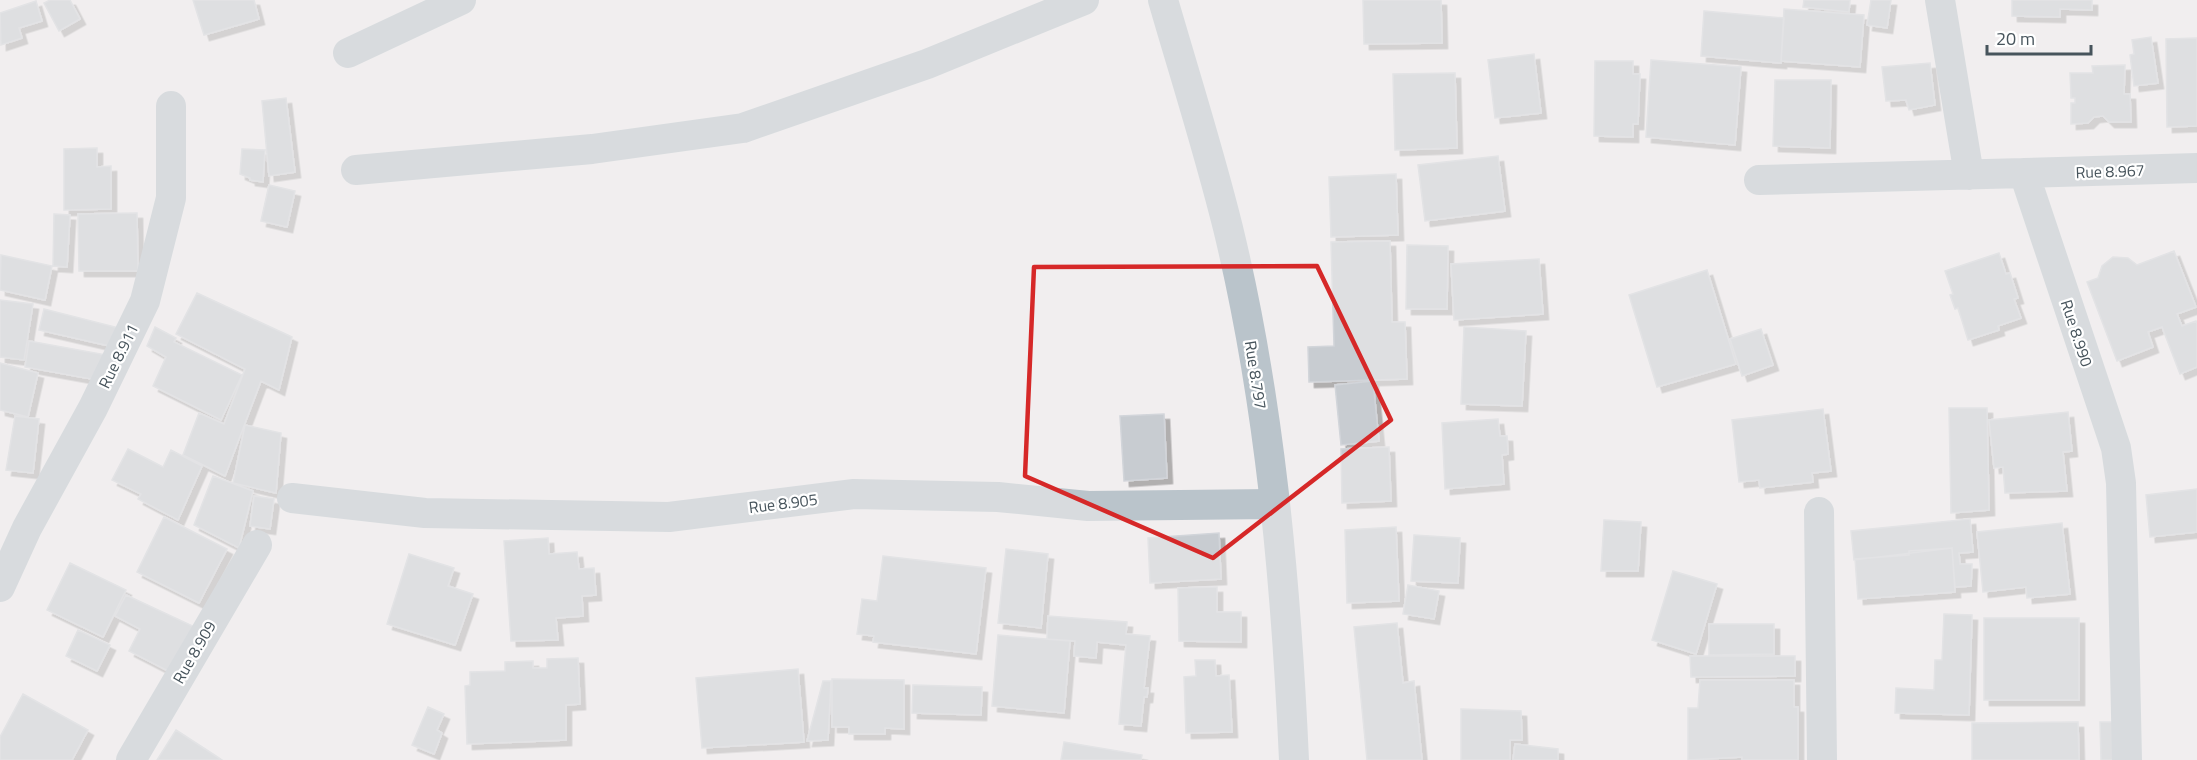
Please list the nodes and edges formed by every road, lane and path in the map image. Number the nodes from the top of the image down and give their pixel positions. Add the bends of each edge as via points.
1 (461, 0) edge
2 (1084, 0) edge
3 (1163, 0) edge
4 (1940, 0) edge
5 (348, 53) dead end
6 (171, 106) dead end
7 (2197, 168) edge
8 (356, 170) dead end
9 (2024, 173) junction
10 (1969, 175) junction
11 (1759, 180) dead end
12 (292, 498) dead end
13 (1275, 504) junction
14 (1819, 512) dead end
15 (257, 545) dead end
16 (0, 587) edge
17 (131, 760) edge
18 (1294, 760) edge
19 (1822, 760) edge
20 (2127, 760) edge

1 - 5 street
2 - 8 street via 927,64 743,128 592,149
3 - 13 street, Rue 8.797 via 1228,228 1257,370
4 - 10 street
6 - 16 street, Rue 8.911 via 171,198 145,301
7 - 9 street, Rue 8.967
9 - 10 street
9 - 20 street, Rue 8.990 via 2116,448 2121,483
10 - 11 street
12 - 13 street, Rue 8.905 via 425,513 669,517 854,494 998,497 1088,506
13 - 18 street, Rue 8.797
14 - 19 street
15 - 17 street, Rue 8.909

